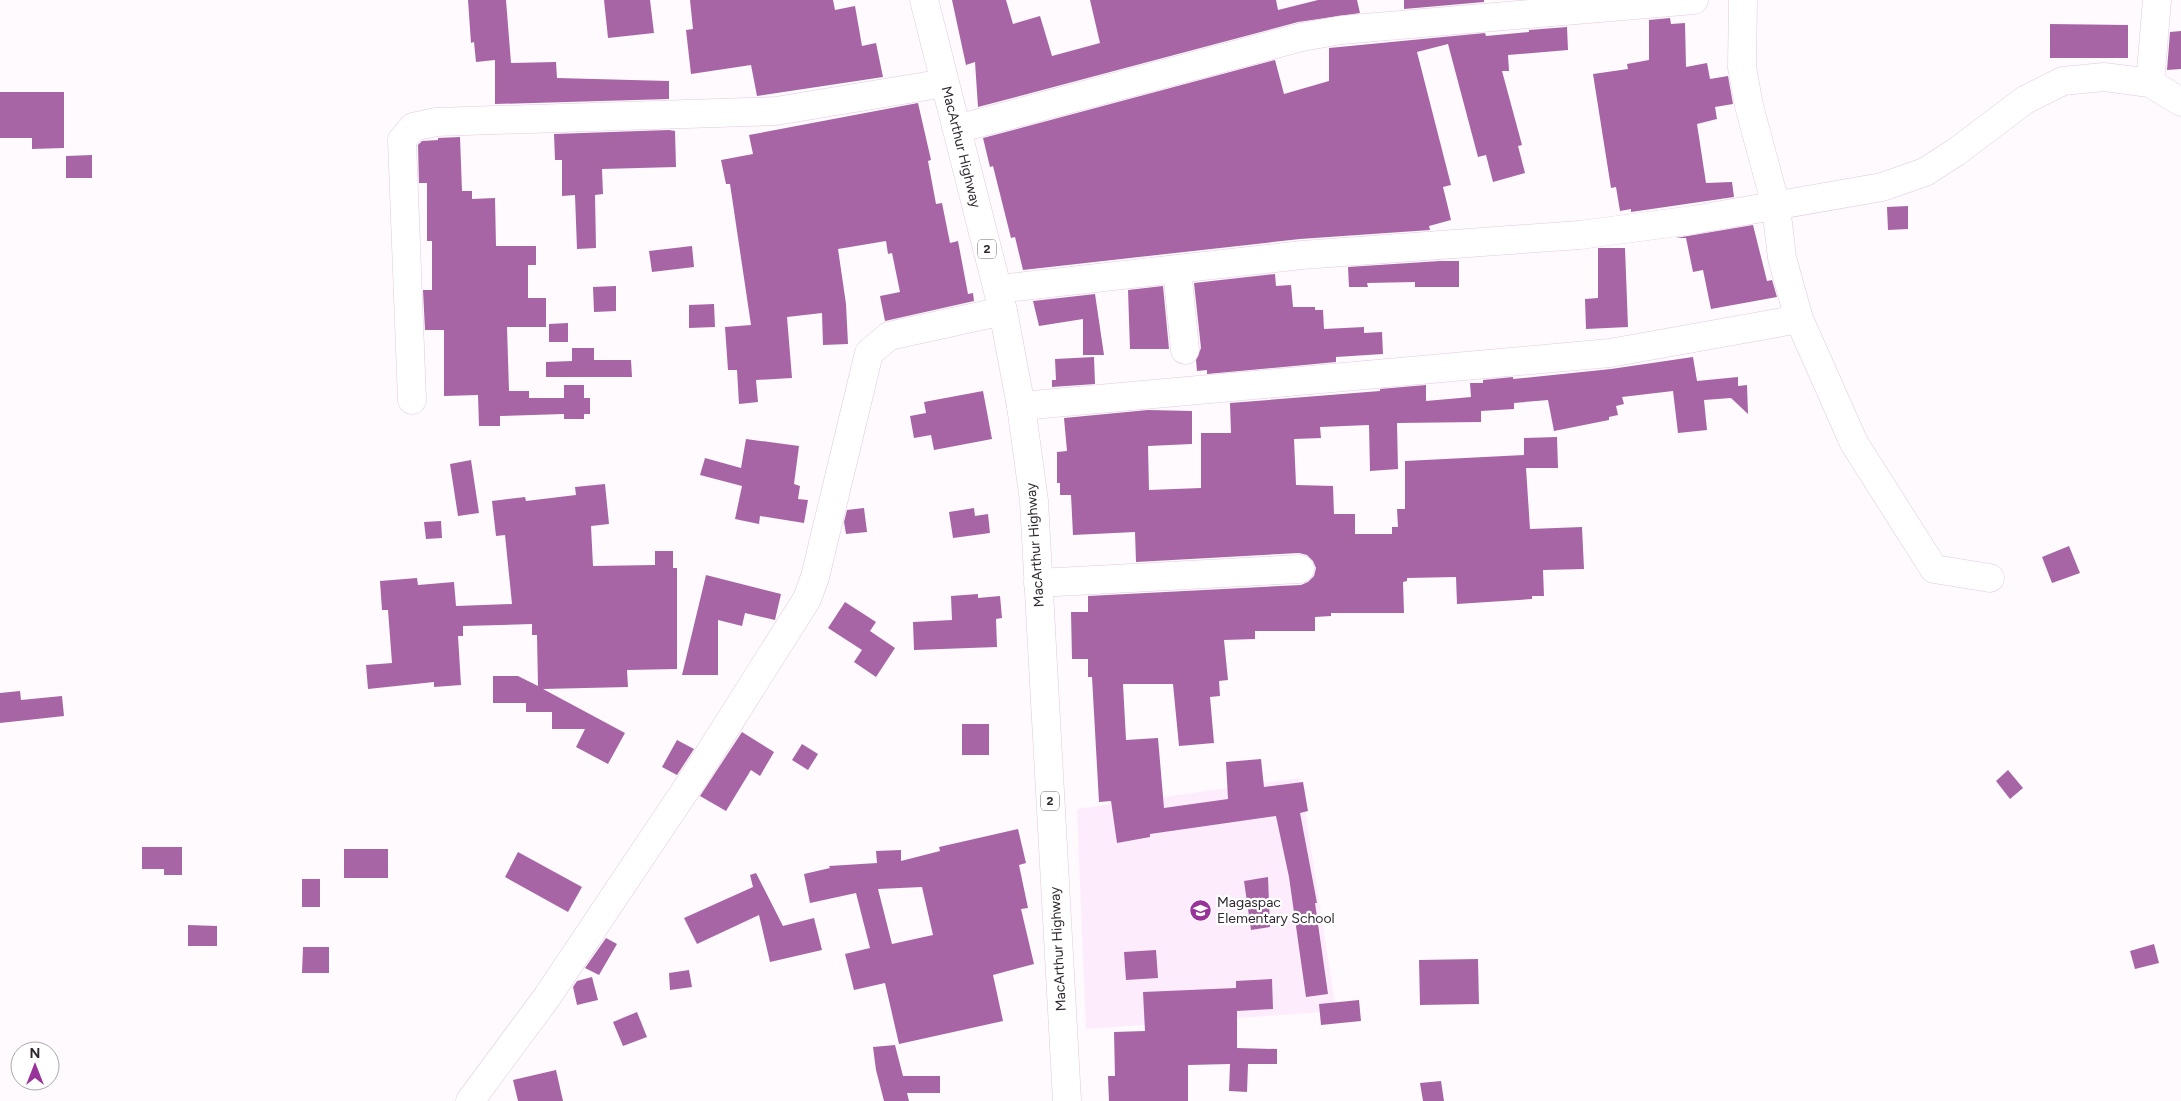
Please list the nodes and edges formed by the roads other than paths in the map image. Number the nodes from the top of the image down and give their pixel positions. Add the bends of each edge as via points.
1 (924, 0) edge
2 (1694, 0) edge
3 (1743, 0) edge
4 (2157, 0) edge
5 (945, 83) junction
6 (2150, 83) junction
7 (2181, 102) edge
8 (957, 129) junction
9 (1776, 206) junction
10 (1177, 269) junction
11 (1000, 300) junction
12 (1799, 319) junction
13 (1185, 350) dead end
14 (412, 400) dead end
15 (1021, 406) junction
16 (1300, 569) dead end
17 (1990, 578) dead end
18 (1038, 583) junction
19 (470, 1101) edge
20 (1067, 1101) edge

1 - 5 main road, MacArthur Highway / 2
2 - 8 main road via 1341,30 1302,37
3 - 9 main road via 1742,67
4 - 6 main road
5 - 8 main road, MacArthur Highway / 2
5 - 14 main road via 776,111 436,122 413,128 402,140
6 - 7 main road
6 - 9 main road via 2104,77 2063,81 2025,100 1925,172 1882,187
8 - 11 main road, MacArthur Highway / 2
9 - 10 main road via 1580,235 1302,255
9 - 12 main road via 1782,258
10 - 11 main road
10 - 13 main road
11 - 15 main road, MacArthur Highway / 2
11 - 19 main road via 888,336 869,353 815,577 806,599 697,773 552,990
12 - 15 main road via 1610,353
12 - 17 main road via 1854,443 1934,569
15 - 18 main road, MacArthur Highway / 2 via 1034,501
16 - 18 main road
18 - 20 main road, MacArthur Highway / 2

